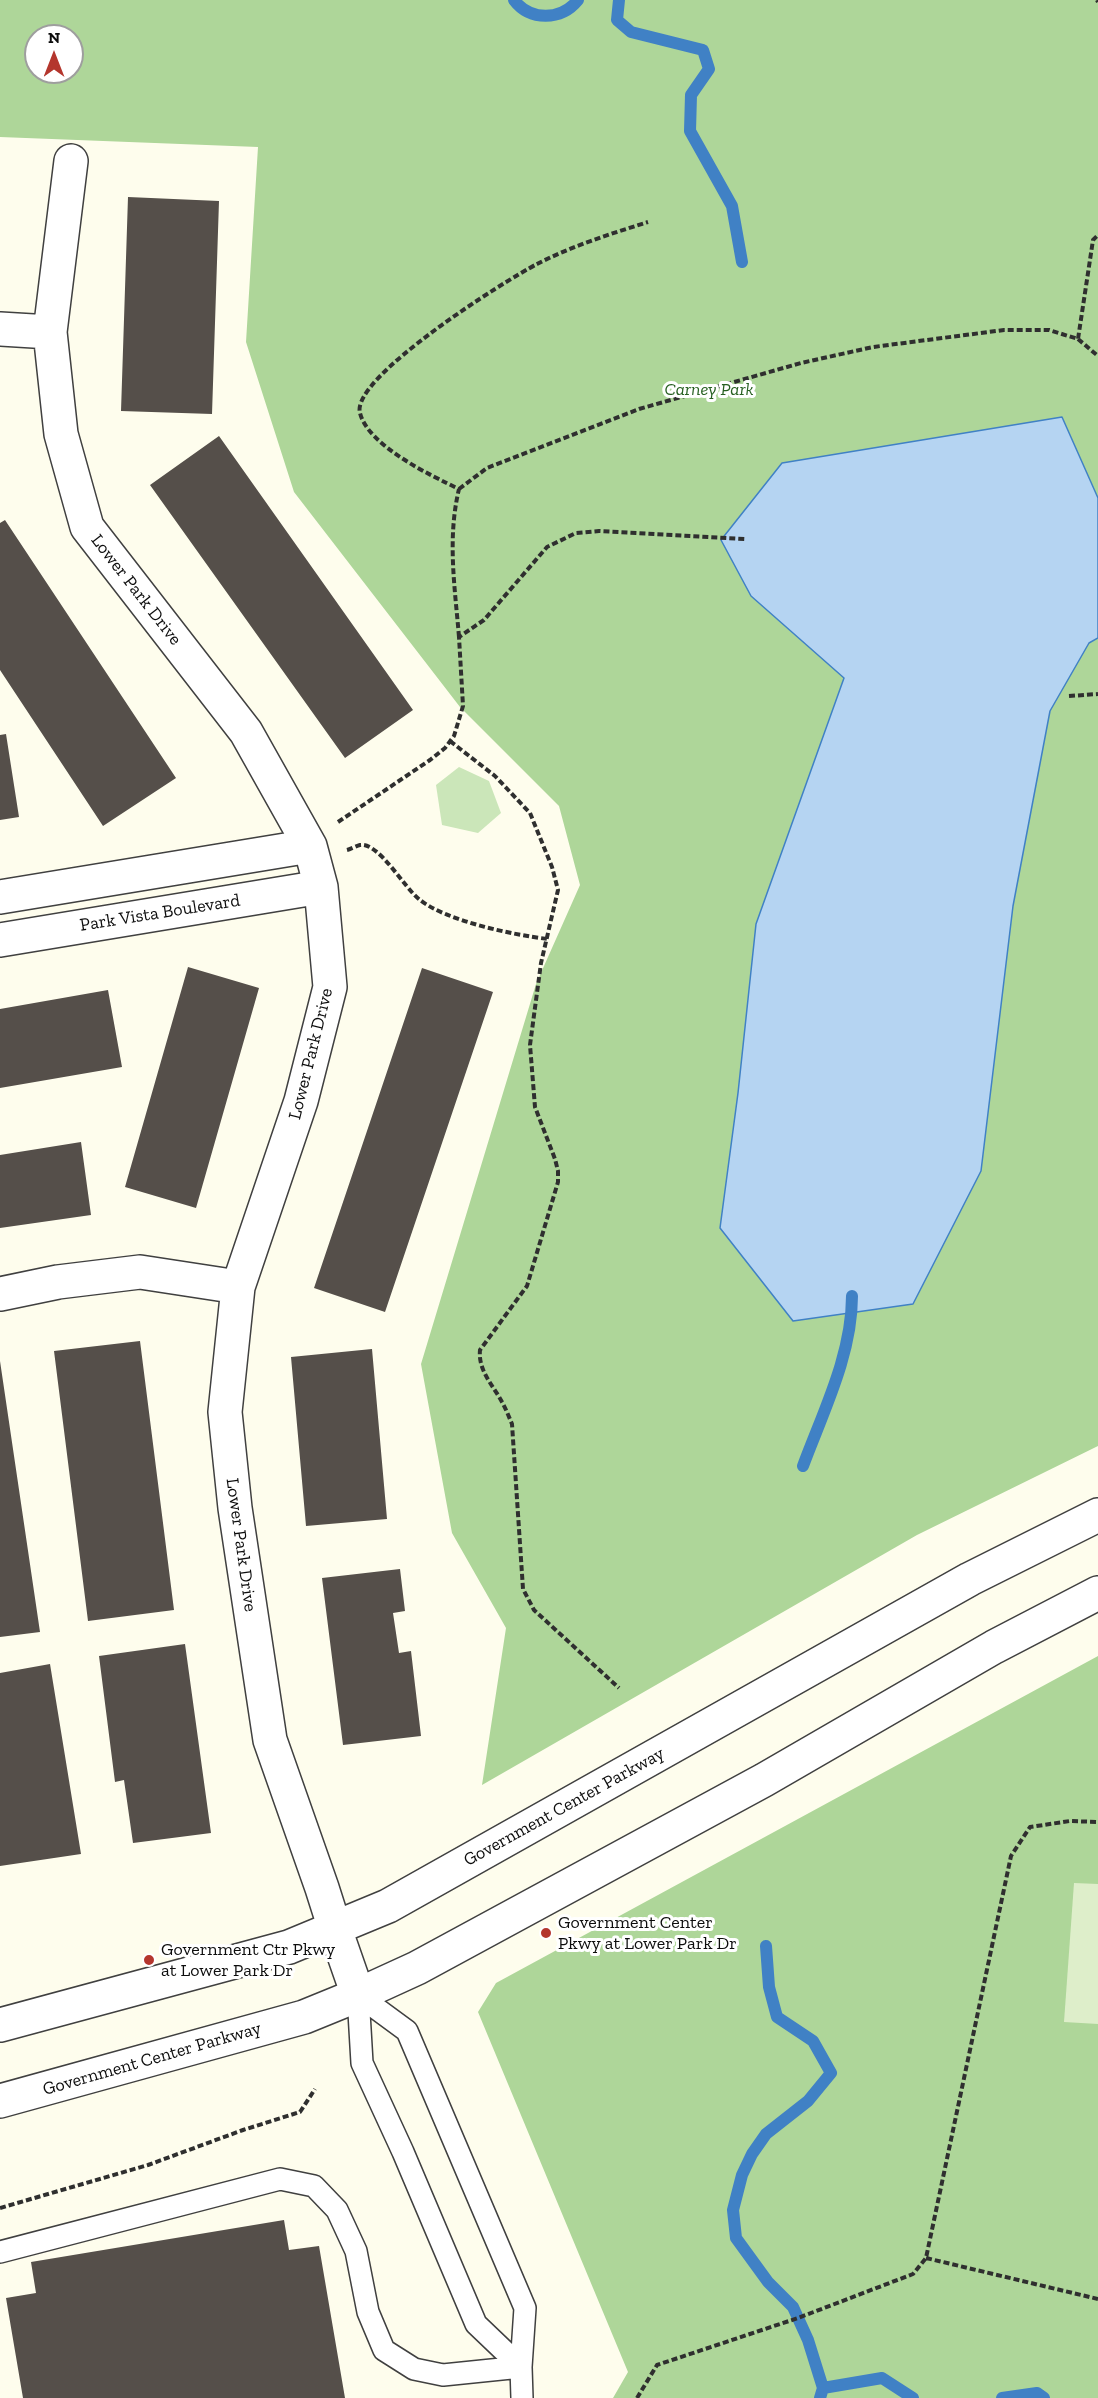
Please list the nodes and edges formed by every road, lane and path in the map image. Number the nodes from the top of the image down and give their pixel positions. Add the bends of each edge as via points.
1 (70, 161) dead end
2 (648, 222) dead end
3 (1098, 235) edge
4 (0, 328) edge
5 (50, 332) junction
6 (1078, 339) junction
7 (1098, 356) edge
8 (459, 489) junction
9 (745, 539) dead end
10 (459, 637) junction
11 (1098, 694) edge
12 (1069, 696) dead end
13 (450, 741) junction
14 (335, 824) junction
15 (310, 846) junction
16 (321, 887) junction
17 (0, 897) edge
18 (548, 939) junction
19 (0, 940) edge
20 (238, 1287) junction
21 (0, 1294) edge
22 (1098, 1515) edge
23 (1098, 1593) edge
24 (619, 1688) dead end
25 (1098, 1822) edge
26 (335, 1929) junction
27 (358, 1995) junction
28 (0, 2025) edge
29 (315, 2089) dead end
30 (0, 2101) edge
31 (0, 2208) edge
32 (0, 2252) edge
33 (926, 2258) junction
34 (1098, 2299) edge
35 (521, 2367) junction
36 (522, 2398) edge
37 (637, 2398) edge

1 - 5 street, Lower Park Drive
2 - 8 path via 583,243 505,282 428,335 363,396 359,405 362,420 389,450
3 - 6 path via 1093,240
4 - 5 street
5 - 15 street, Lower Park Drive via 61,434 87,527 246,732
6 - 7 path
6 - 8 path via 1048,330 1004,330 873,347 801,363 639,409 487,468
8 - 10 path via 452,561
9 - 10 path via 576,533 547,547 484,620
10 - 13 path via 463,705
11 - 12 path
13 - 14 path via 430,760
13 - 18 path via 495,776 530,813 558,890
14 - 15 path
14 - 18 path via 345,851 361,845 373,848 420,900 455,917 499,931
15 - 16 street, Lower Park Drive
15 - 17 street
16 - 19 street, Park Vista Boulevard
16 - 20 street, Lower Park Drive via 330,987 301,1101
18 - 24 path via 530,1045 535,1107 556,1165 558,1182 528,1286 480,1350 479,1359 512,1424 523,1589 534,1610
20 - 21 street via 140,1272
20 - 26 street, Lower Park Drive via 225,1412 235,1508 270,1740
22 - 26 street, Government Center Parkway via 970,1579 388,1906
23 - 27 street, Government Center Parkway via 994,1647 703,1814 417,1968
25 - 33 path via 1070,1821 1030,1827 1011,1856
26 - 27 street, Lower Park Drive
26 - 28 street, Government Center Parkway via 289,1947
27 - 30 street, Government Center Parkway via 300,2018
27 - 35 lane via 362,2063 476,2324
27 - 35 lane via 410,2037 525,2308
29 - 31 path via 300,2112 148,2165
32 - 35 lane via 280,2179 314,2186 337,2210 356,2251 368,2312 384,2350 414,2369 443,2375
33 - 34 path
33 - 37 path via 913,2274 657,2365
35 - 36 lane

